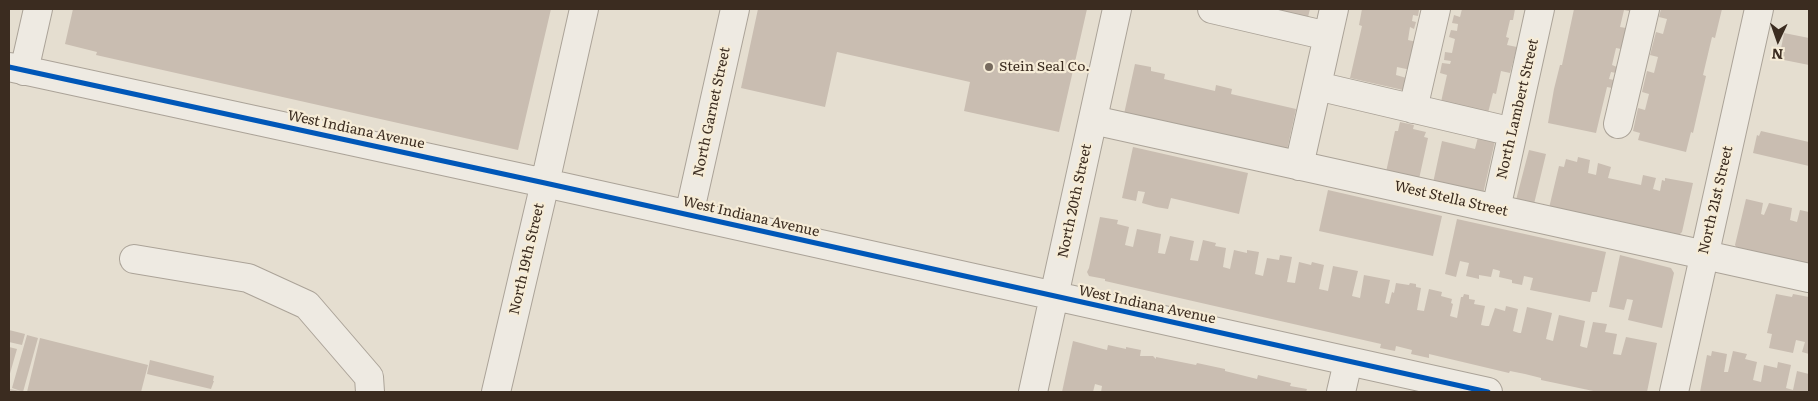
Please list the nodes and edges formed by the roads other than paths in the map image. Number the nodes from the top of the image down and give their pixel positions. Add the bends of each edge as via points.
1 (38, 9) edge
2 (584, 9) edge
3 (735, 9) edge
4 (1117, 9) edge
5 (1334, 9) edge
6 (1436, 9) edge
7 (1540, 9) edge
8 (1645, 9) edge
9 (1759, 9) edge
10 (1226, 10) edge
11 (1328, 36) junction
12 (16, 69) edge
13 (1317, 86) junction
14 (1413, 109) junction
15 (1093, 120) junction
16 (1618, 124) dead end
17 (1513, 132) junction
18 (1299, 166) junction
19 (545, 183) junction
20 (1496, 209) junction
21 (690, 215) junction
22 (1704, 255) junction
23 (134, 259) dead end
24 (1809, 278) edge
25 (1054, 296) junction
26 (1348, 362) junction
27 (370, 392) edge
28 (496, 392) edge
29 (1033, 392) edge
30 (1341, 392) edge
31 (1488, 392) edge
32 (1674, 392) edge

1 - 12 street
2 - 19 street, North 19th Street
3 - 21 street, North Garnet Street
4 - 15 street, North 20th Street
5 - 11 street
6 - 14 street
7 - 17 street, North Lambert Street
8 - 16 street
9 - 22 street, North 21st Street
10 - 11 street
11 - 13 street
12 - 19 street, West Indiana Avenue
13 - 14 street
13 - 18 street
14 - 17 street
15 - 18 street, West Stella Street
15 - 25 street, North 20th Street
17 - 20 street, North Lambert Street
18 - 20 street, West Stella Street
19 - 21 street, West Indiana Avenue
19 - 28 street, North 19th Street
20 - 22 street, West Stella Street
21 - 25 street, West Indiana Avenue
22 - 24 street, West Stella Street
22 - 32 street, North 21st Street
23 - 27 street via 248,278 307,305 368,377
25 - 26 street, West Indiana Avenue
25 - 29 street, North 20th Street
26 - 30 street
26 - 31 street, West Indiana Avenue

